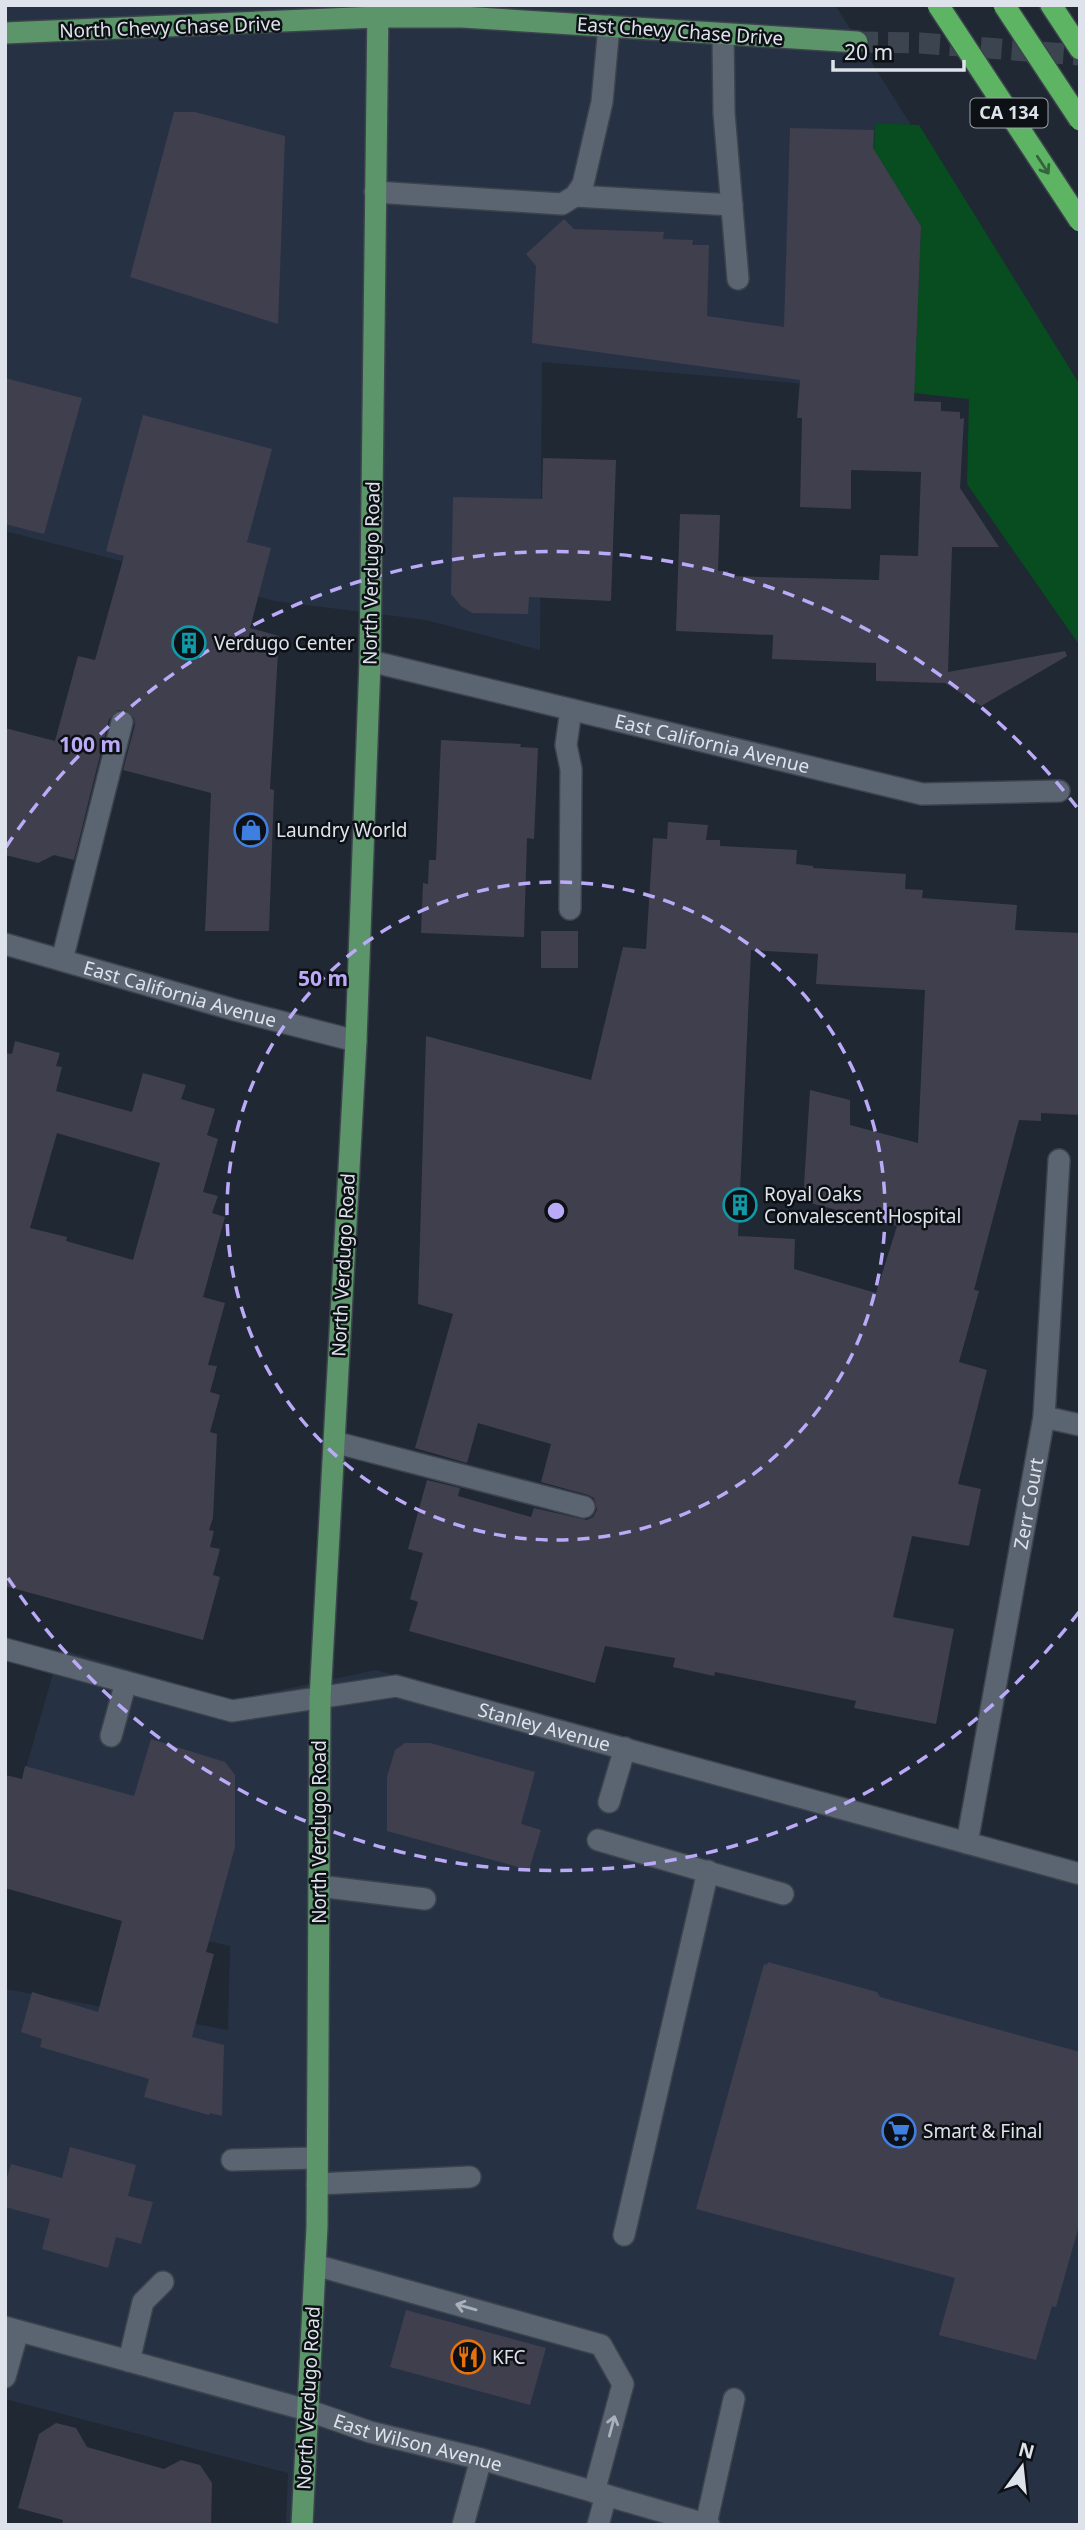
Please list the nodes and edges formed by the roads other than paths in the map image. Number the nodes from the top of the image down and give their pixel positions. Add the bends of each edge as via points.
1 (938, 5) edge
2 (1003, 5) edge
3 (1051, 5) edge
4 (378, 11) edge
5 (608, 26) junction
6 (5, 33) edge
7 (723, 34) junction
8 (857, 41) tunnel mouth
9 (1080, 49) edge
10 (1080, 120) edge
11 (375, 192) junction
12 (575, 196) junction
13 (732, 205) junction
14 (1080, 221) edge
15 (738, 279) dead end
16 (370, 661) junction
17 (571, 710) junction
18 (122, 722) dead end
19 (1059, 791) dead end
20 (570, 909) dead end
21 (5, 944) edge
22 (62, 960) junction
23 (356, 1041) junction
24 (1059, 1160) dead end
25 (1044, 1418) junction
26 (1080, 1425) edge
27 (334, 1442) junction
28 (584, 1507) dead end
29 (5, 1649) edge
30 (126, 1682) junction
31 (320, 1699) junction
32 (111, 1736) dead end
33 (625, 1748) junction
34 (609, 1802) dead end
35 (598, 1840) dead end
36 (967, 1843) junction
37 (708, 1871) junction
38 (1080, 1874) edge
39 (318, 1886) junction
40 (783, 1894) dead end
41 (425, 1899) dead end
42 (317, 2158) junction
43 (232, 2160) dead end
44 (470, 2177) dead end
45 (317, 2183) junction
46 (624, 2235) dead end
47 (314, 2265) junction
48 (163, 2282) dead end
49 (12, 2329) edge
50 (129, 2361) junction
51 (5, 2377) edge
52 (734, 2399) dead end
53 (307, 2410) junction
54 (481, 2459) junction
55 (600, 2493) junction
56 (681, 2521) edge
57 (707, 2524) edge
58 (302, 2525) edge
59 (463, 2525) edge
60 (598, 2525) edge

1 -> 14 highway, CA 134, bridge
2 - 10 highway, bridge
3 - 9 highway
4 - 5 main road, East Chevy Chase Drive
4 - 6 main road, North Chevy Chase Drive
4 - 11 main road, North Verdugo Road
5 - 7 main road, East Chevy Chase Drive
5 - 12 street via 602,102 583,184
7 - 8 main road, East Chevy Chase Drive
7 - 13 street
11 - 12 street via 562,204
11 - 16 main road, North Verdugo Road
12 - 13 street
13 - 15 street
16 - 17 street, East California Avenue
16 - 23 main road, North Verdugo Road
17 - 19 street, East California Avenue via 922,794
17 - 20 street via 566,745 571,769
18 - 22 street
21 - 22 street, East California Avenue
22 - 23 street, East California Avenue
23 - 27 main road, North Verdugo Road
24 - 25 street, Zerr Court
25 - 26 street
25 - 36 street, Zerr Court
27 - 28 street
27 - 31 main road, North Verdugo Road
29 - 30 street, Stanley Avenue
30 - 31 street, Stanley Avenue via 232,1712
30 - 32 street
31 - 33 street, Stanley Avenue via 396,1686
31 - 39 main road, North Verdugo Road
33 - 34 street
33 - 36 street, Stanley Avenue
35 - 37 street
36 - 38 street, Stanley Avenue
37 - 40 street
37 - 46 street
39 - 41 street
39 - 42 main road, North Verdugo Road
42 - 43 street
42 - 45 main road, North Verdugo Road
44 - 45 street
45 - 47 main road, North Verdugo Road
47 - 53 main road, North Verdugo Road
55 -> 47 street via 623,2384 601,2345
48 - 50 street via 143,2302
49 - 50 street, East Wilson Avenue
49 - 51 street
50 - 53 street, East Wilson Avenue
52 - 57 street
53 - 54 street, East Wilson Avenue via 370,2432
53 - 58 main road, North Verdugo Road
54 - 55 street, East Wilson Avenue
54 - 59 street
55 - 56 street, East Wilson Avenue
55 - 60 street
56 - 57 street, East Wilson Avenue

